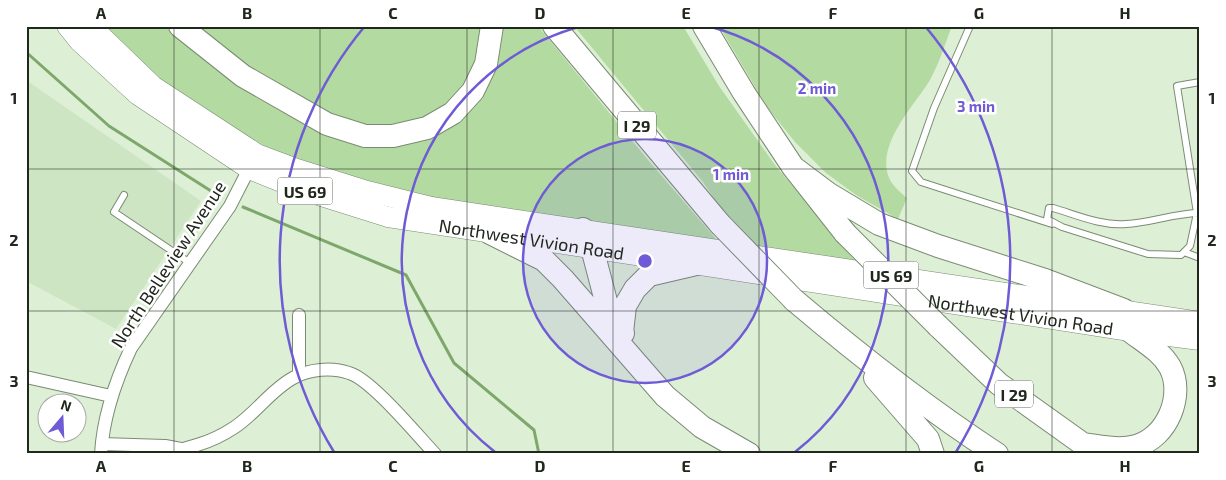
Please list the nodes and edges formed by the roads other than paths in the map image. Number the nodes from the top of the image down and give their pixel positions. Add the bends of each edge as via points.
1 (67, 26) edge
2 (91, 26) edge
3 (180, 26) edge
4 (492, 26) edge
5 (554, 26) edge
6 (704, 26) edge
7 (970, 26) edge
8 (1200, 82) edge
9 (253, 161) junction
10 (793, 167) junction
11 (124, 195) dead end
12 (1199, 213) edge
13 (1062, 228) junction
14 (490, 233) junction
15 (587, 239) junction
16 (1184, 252) junction
17 (1200, 258) edge
18 (190, 263) junction
19 (696, 264) junction
20 (300, 315) dead end
21 (1127, 321) junction
22 (1200, 322) edge
23 (622, 332) junction
24 (1200, 340) edge
25 (843, 341) junction
26 (299, 375) junction
27 (26, 378) edge
28 (111, 396) junction
29 (101, 449) edge
30 (1090, 449) edge
31 (181, 451) edge
32 (435, 454) edge
33 (749, 454) edge
34 (762, 454) edge
35 (933, 454) edge
36 (997, 454) edge

1 - 9 main road, Northwest Vivion Road / US 69 via 138,95
2 - 9 main road, Northwest Vivion Road / US 69 via 153,86
3 - 4 highway via 243,76 327,124 365,136 393,136 427,128 454,112 473,91 486,64
5 - 25 highway, I 29, bridge via 720,224 794,300
6 - 10 highway, I 29
7 - 13 lane via 934,108 912,171 921,182
8 - 12 lane via 1177,86
9 - 14 main road, Northwest Vivion Road / US 69 via 299,189 388,217
9 - 15 main road, Northwest Vivion Road / US 69 via 297,169 422,205
9 - 18 street, North Belleview Avenue via 230,206
10 - 21 highway via 829,194 879,224 1045,280
10 - 30 highway, I 29, bridge via 845,233 999,384
11 - 18 lane via 114,212
12 - 13 lane via 1108,224 1049,208 1047,219
12 - 16 lane via 1190,246
13 - 16 lane via 1148,254 1181,255
14 - 15 main road, Northwest Vivion Road / US 69
14 - 33 highway via 544,260 665,396 702,426
15 - 19 main road, Northwest Vivion Road / US 69
15 - 21 main road, Northwest Vivion Road / US 69
15 - 23 highway via 607,305
16 - 17 lane
18 - 28 street, North Belleview Avenue via 131,348
19 - 21 main road, Northwest Vivion Road / US 69
19 - 23 highway via 649,275 624,306
20 - 26 street
21 - 22 main road, Northwest Vivion Road / US 69
21 - 24 main road, Northwest Vivion Road / US 69
21 - 30 highway via 1161,354 1170,369 1174,384 1171,411 1153,438 1137,446
23 - 34 highway via 639,356 675,394 715,426
25 - 35 highway via 928,439
25 - 36 highway, I 29 via 951,424
26 - 31 street via 281,386 237,426
26 - 32 street via 327,370 356,376 375,390
27 - 28 street
28 - 29 street, North Belleview Avenue
29 - 31 street via 165,446

